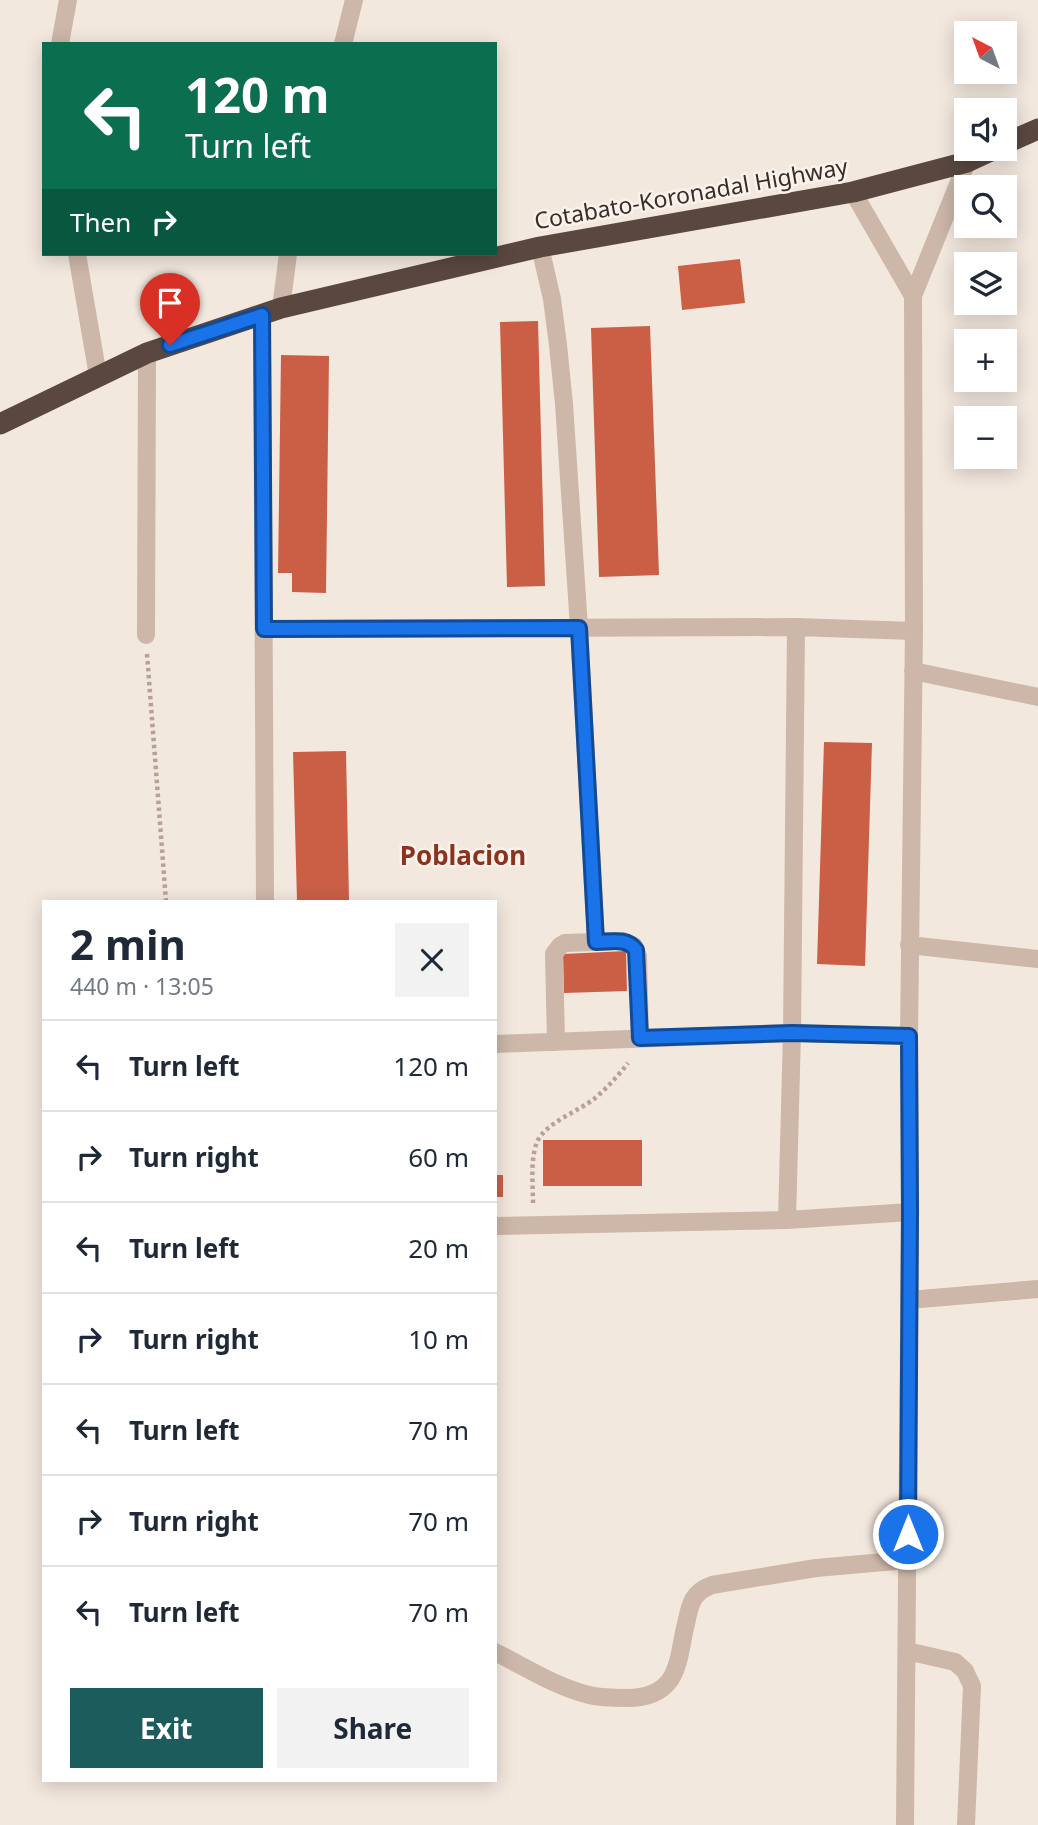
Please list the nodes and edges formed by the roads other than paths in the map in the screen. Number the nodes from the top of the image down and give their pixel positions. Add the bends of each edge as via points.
1 (68, 0) edge
2 (354, 0) edge
3 (60, 42) edge
4 (344, 42) edge
5 (1038, 129) edge
6 (1017, 138) edge
7 (967, 162) joint
8 (853, 192) junction
9 (540, 247) junction
10 (77, 256) edge
11 (287, 256) edge
12 (913, 296) junction
13 (271, 312) junction
14 (147, 353) junction
15 (98, 376) junction
16 (0, 424) edge
17 (796, 627) junction
18 (579, 628) junction
19 (264, 629) junction
20 (914, 631) junction
21 (146, 635) road end
22 (913, 671) junction
23 (1038, 697) edge
24 (265, 900) edge
25 (596, 942) junction
26 (909, 945) junction
27 (1038, 959) edge
28 (792, 1033) junction
29 (909, 1036) junction
30 (640, 1038) junction
31 (556, 1042) junction
32 (497, 1044) edge
33 (910, 1212) junction
34 (787, 1220) junction
35 (497, 1226) edge
36 (1038, 1289) edge
37 (909, 1300) junction
38 (907, 1560) junction
39 (907, 1651) junction
40 (497, 1653) edge
41 (905, 1825) edge
42 (966, 1825) edge

1 - 3 street
2 - 4 street
5 - 6 highway
7 - 8 highway, Cotabato-Koronadal Highway
7 - 12 street
8 - 9 highway, Cotabato-Koronadal Highway
8 - 12 street
9 - 13 highway, Cotabato-Koronadal Highway
9 - 18 street via 558,345
10 - 15 street
11 - 13 street
12 - 20 street
13 - 14 highway, Cotabato-Koronadal Highway
13 - 19 street
14 - 15 highway, Cotabato-Koronadal Highway
14 - 21 street
15 - 16 highway, Cotabato-Koronadal Highway
17 - 18 street
17 - 20 street
17 - 28 street
18 - 19 street
18 - 25 street
19 - 24 street
20 - 22 street
22 - 23 street
22 - 26 street
25 - 30 street via 623,941 636,950
25 - 31 street via 565,943 554,954
26 - 27 street
26 - 29 street
28 - 29 street
28 - 30 street
28 - 34 street
29 - 33 street
30 - 31 street
31 - 32 street
33 - 34 street
33 - 37 street
34 - 35 street
36 - 37 street
37 - 38 street
38 - 39 street
38 - 40 street via 816,1568 702,1589 690,1607 670,1680 641,1698 589,1695
39 - 41 street
39 - 42 street via 955,1662 972,1686

